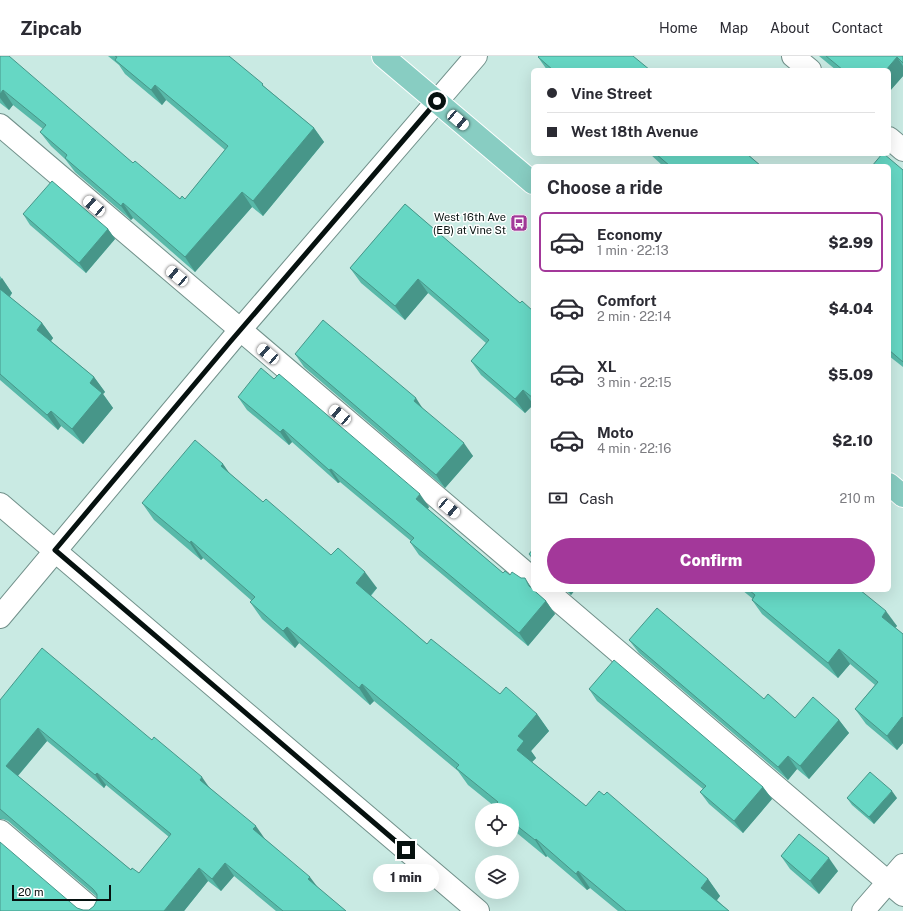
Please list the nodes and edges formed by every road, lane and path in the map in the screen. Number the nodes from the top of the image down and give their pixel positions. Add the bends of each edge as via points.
1 (383, 56) edge
2 (476, 56) edge
3 (793, 56) edge
4 (808, 68) edge
5 (437, 101) junction
6 (0, 125) edge
7 (891, 140) edge
8 (903, 150) edge
9 (531, 181) edge
10 (240, 330) junction
11 (891, 486) edge
12 (903, 496) edge
13 (0, 504) edge
14 (55, 550) junction
15 (531, 577) edge
16 (548, 592) edge
17 (0, 617) edge
18 (0, 831) edge
19 (903, 865) edge
20 (896, 888) edge
21 (94, 911) edge
22 (478, 911) edge
23 (863, 911) edge

1 - 5 main road
2 - 5 street
3 - 4 street
5 - 9 main road
5 - 10 street
6 - 10 street
7 - 8 street
10 - 14 street
10 - 15 street
11 - 12 main road
13 - 14 street
14 - 17 street
14 - 22 street
16 - 20 street
18 - 21 street
19 - 20 street
20 - 23 street

